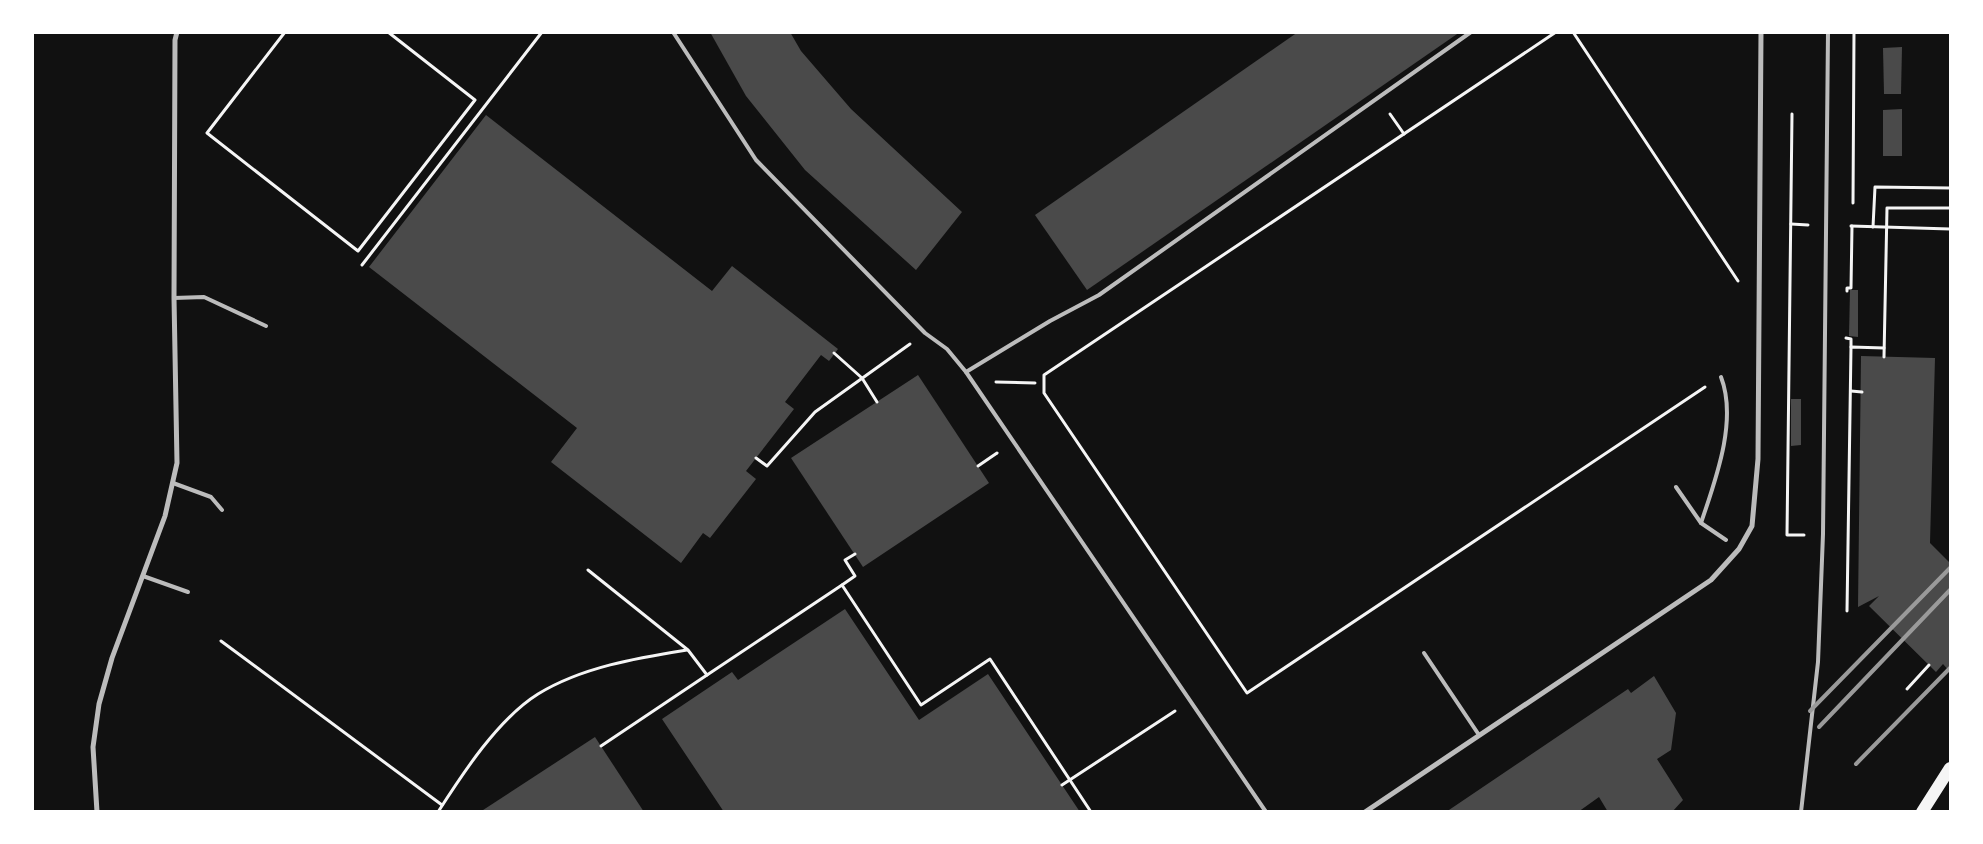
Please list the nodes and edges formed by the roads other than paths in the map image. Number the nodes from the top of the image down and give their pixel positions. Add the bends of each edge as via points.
1 (177, 32) edge
2 (673, 32) edge
3 (1471, 32) edge
4 (1761, 32) edge
5 (1828, 32) edge
6 (174, 298) junction
7 (266, 326) dead end
8 (966, 372) junction
9 (1721, 377) road end
10 (173, 483) junction
11 (1676, 487) dead end
12 (222, 510) dead end
13 (1701, 523) junction
14 (1726, 540) dead end
15 (142, 576) junction
16 (188, 592) dead end
17 (1424, 654) dead end
18 (1479, 735) junction
19 (1950, 768) edge
20 (97, 812) edge
21 (1266, 812) edge
22 (1365, 812) edge
23 (1802, 812) edge
24 (1922, 812) edge

1 - 6 street
2 - 8 lane via 756,160
3 - 8 lane via 1098,295 1050,320
4 - 18 street via 1758,459 1752,526 1739,549 1711,580
5 - 23 lane via 1823,534 1818,662
6 - 7 lane via 204,297
6 - 10 street via 177,463
8 - 21 lane
9 - 13 lane via 1727,414 1722,453
10 - 12 lane via 211,497
10 - 15 street via 165,516
11 - 13 lane
13 - 14 lane
15 - 16 lane
15 - 20 street via 99,704 93,747
17 - 18 lane
18 - 22 street
19 - 24 main road

